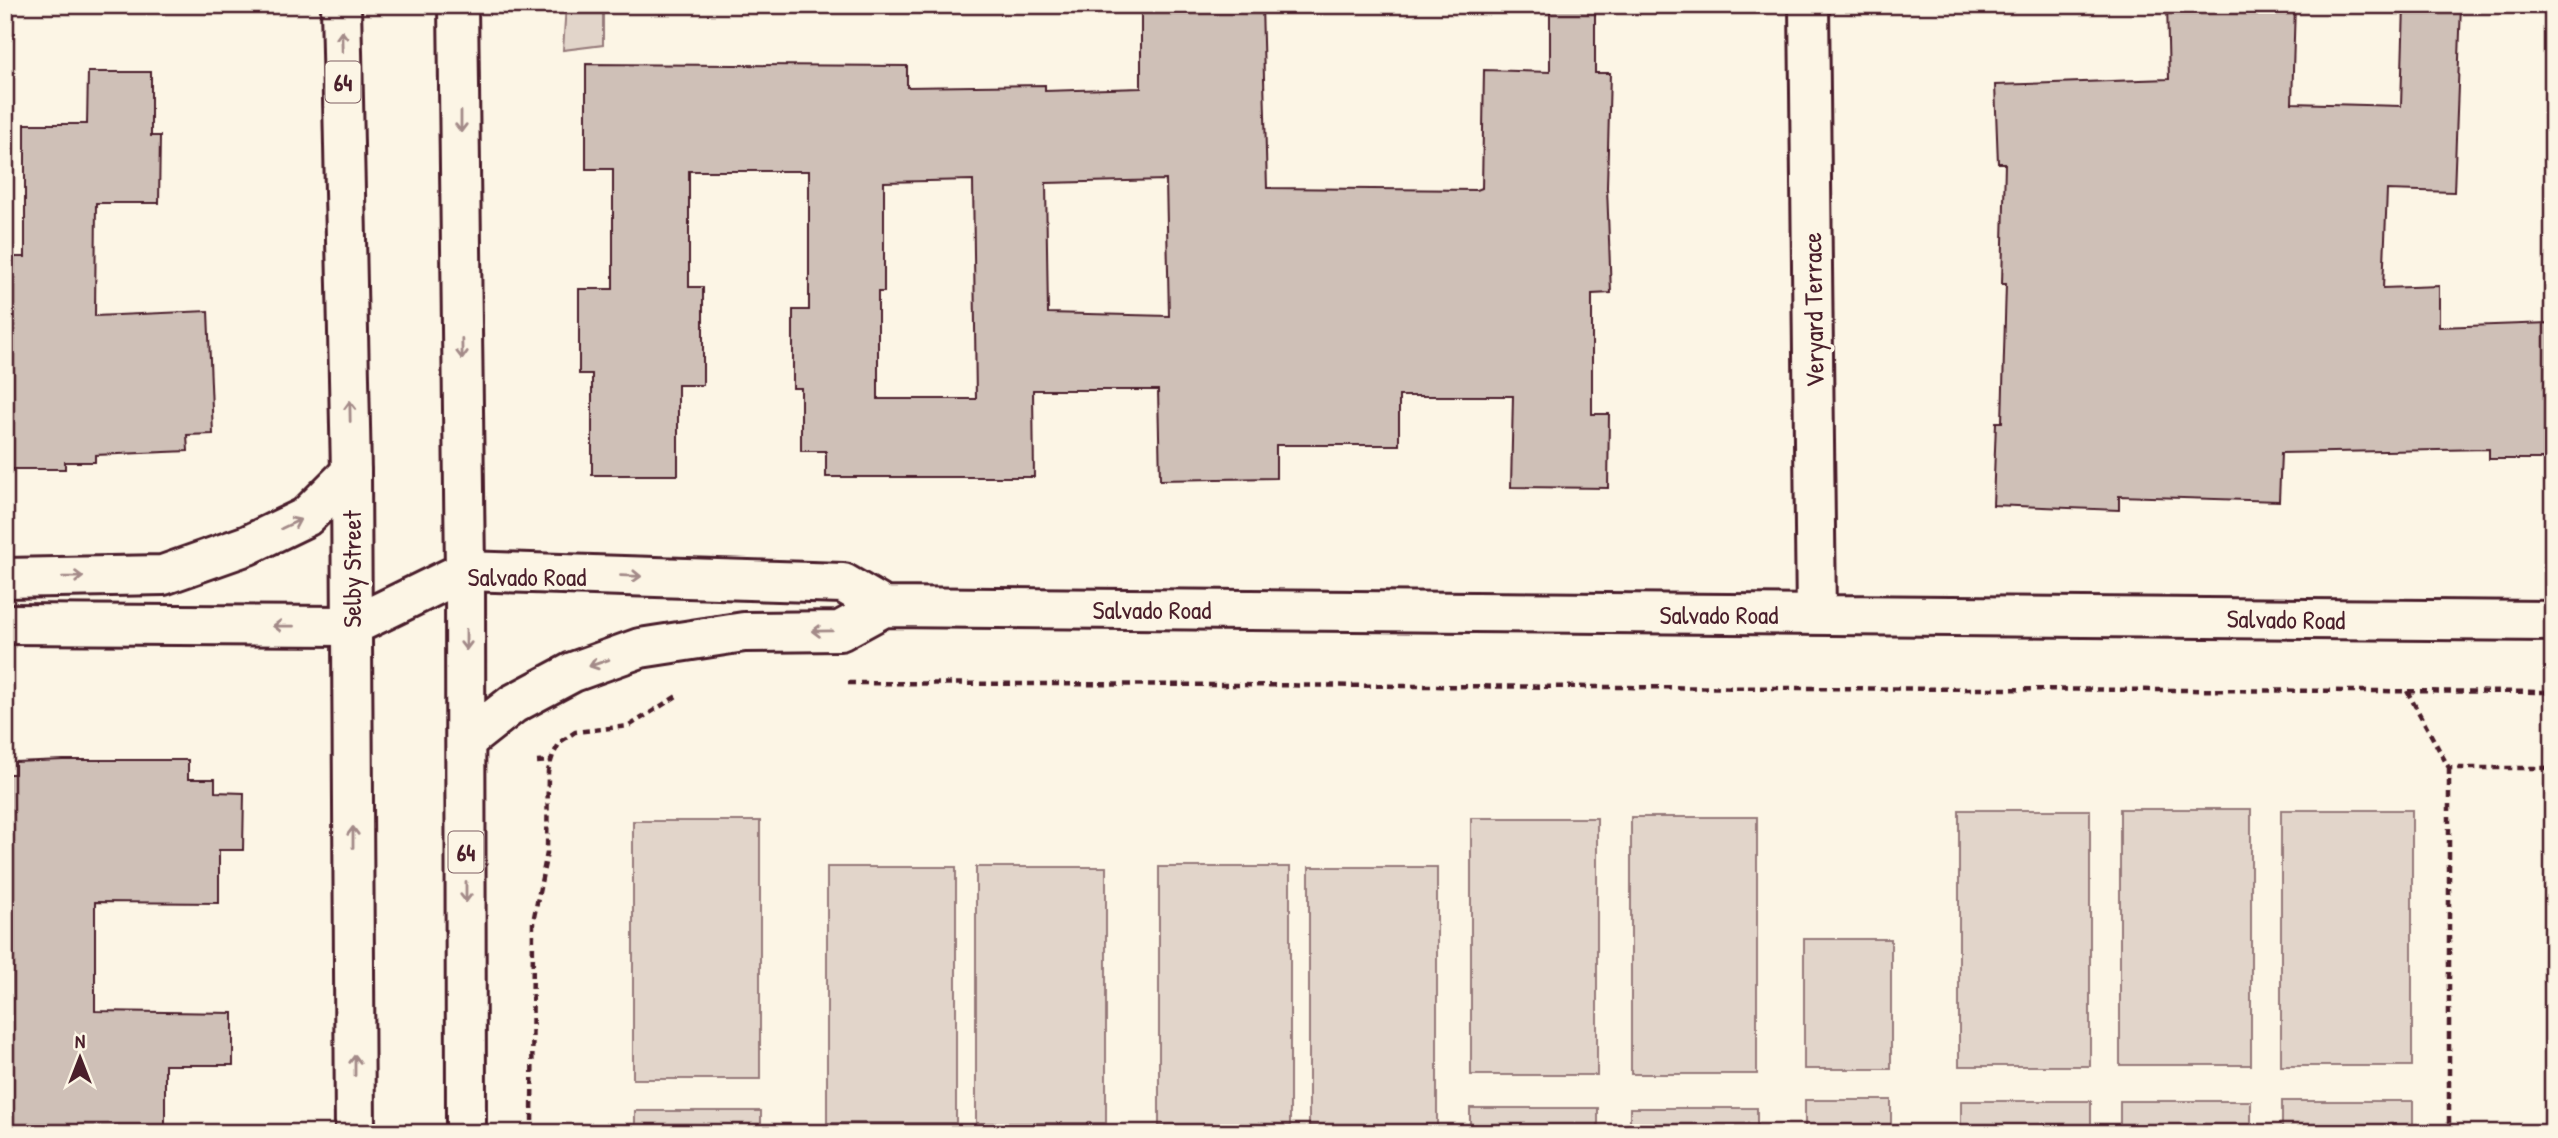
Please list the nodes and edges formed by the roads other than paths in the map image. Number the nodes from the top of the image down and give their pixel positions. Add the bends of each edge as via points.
1 (341, 5) edge
2 (458, 5) edge
3 (1809, 5) edge
4 (351, 472) junction
5 (465, 571) junction
6 (5, 579) edge
7 (884, 607) junction
8 (1816, 615) junction
9 (2553, 621) edge
10 (5, 624) edge
11 (352, 626) junction
12 (466, 741) junction
13 (355, 1133) edge
14 (466, 1133) edge

4 -> 1 street, Selby Street / 64
2 -> 5 street, 64
3 - 8 street, Veryard Terrace
6 -> 4 street via 163,575 248,545 306,517
4 - 11 street, Selby Street / 64
5 -> 7 street, Salvado Road via 843,583
5 - 11 street, Salvado Road
5 -> 12 street, 64
7 - 8 street, Salvado Road
7 -> 12 street, Salvado Road via 840,631 744,632 640,648 573,672 525,697
8 - 9 street, Salvado Road
11 -> 10 street, Salvado Road
13 -> 11 street, Selby Street / 64
12 -> 14 street, 64

